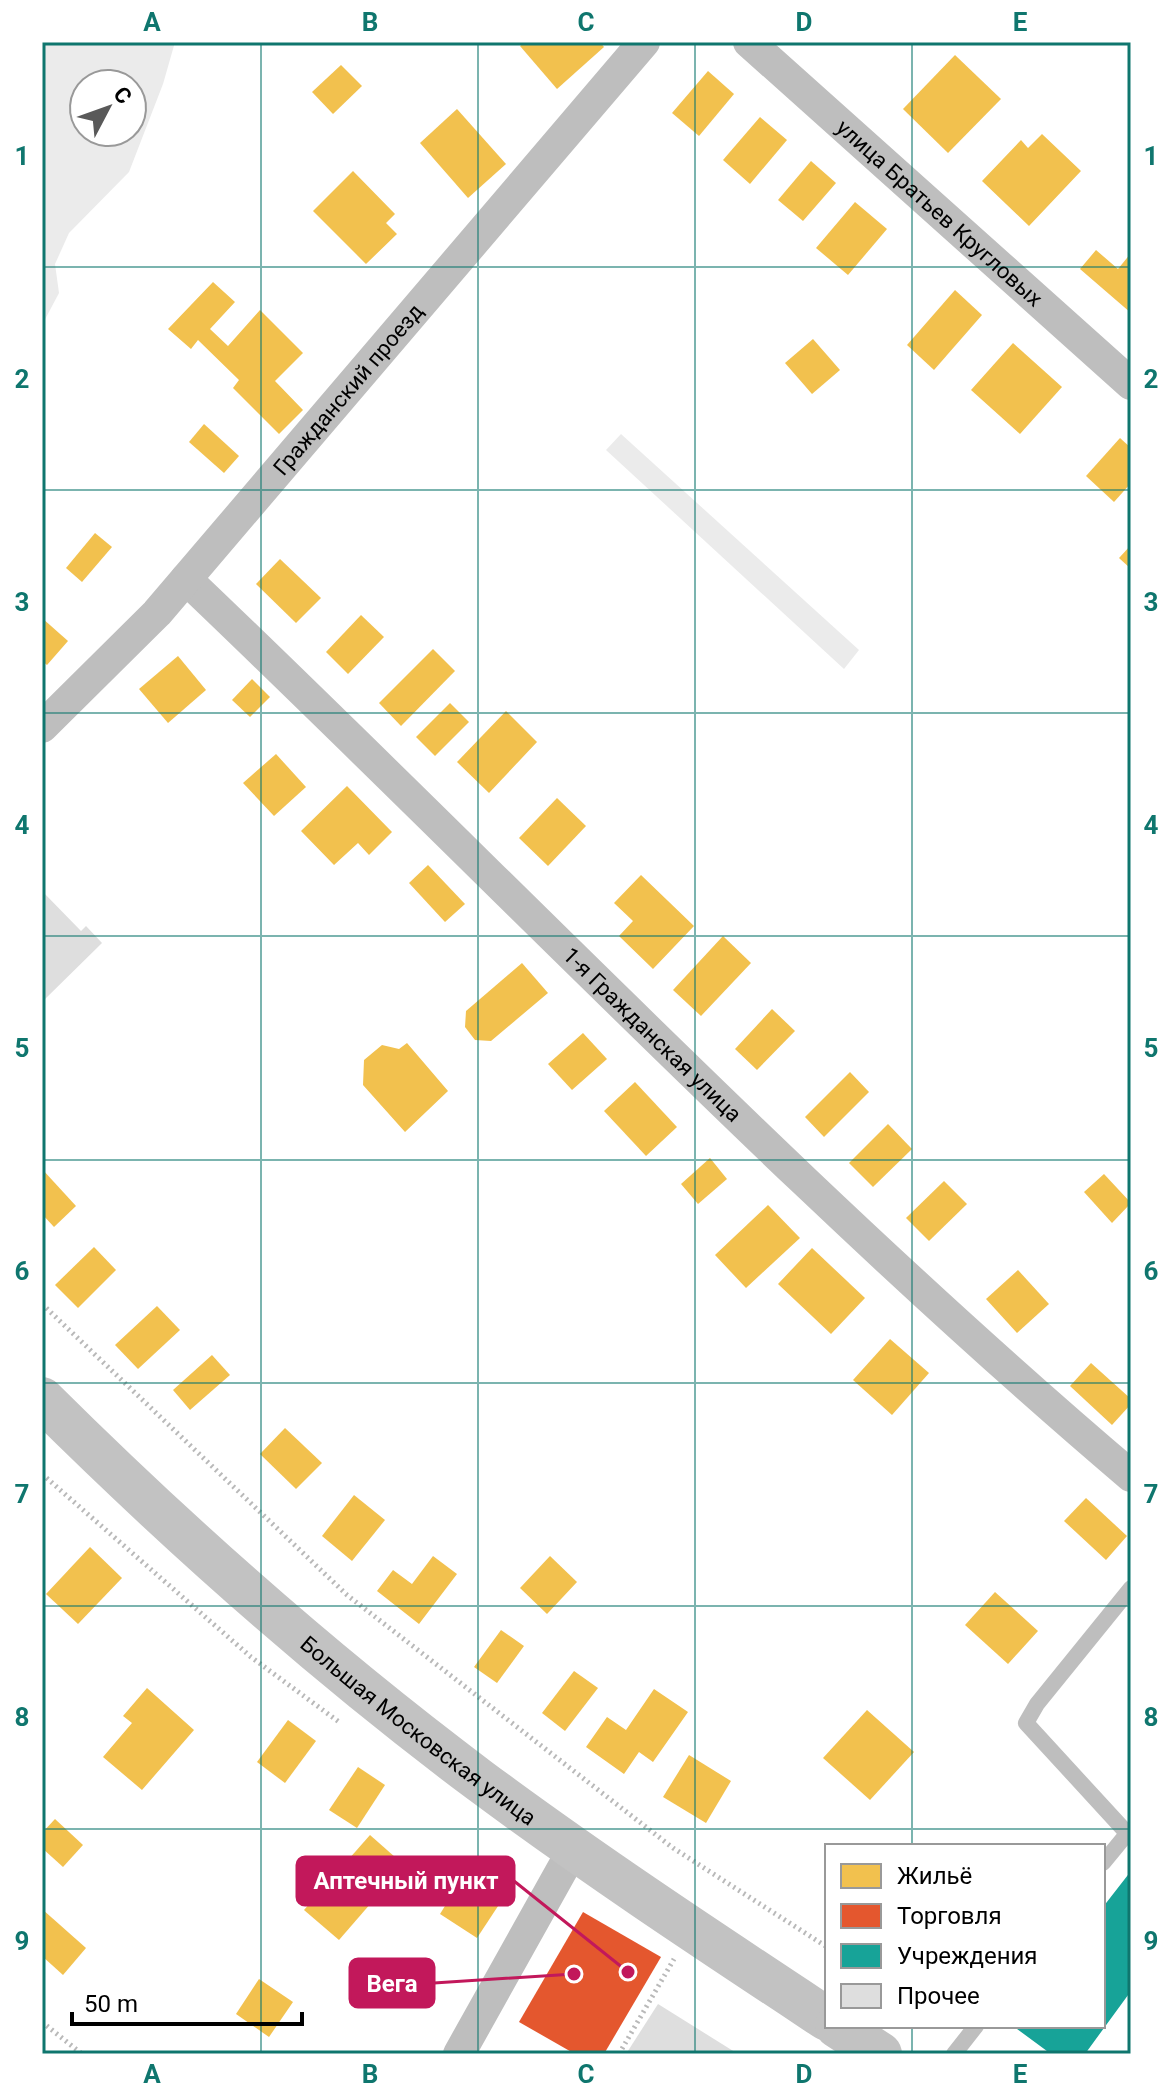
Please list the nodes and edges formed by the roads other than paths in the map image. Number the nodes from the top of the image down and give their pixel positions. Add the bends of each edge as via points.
1 (644, 42) edge
2 (749, 42) edge
3 (1131, 384) edge
4 (186, 579) junction
5 (42, 727) edge
6 (42, 1399) edge
7 (1131, 1476) edge
8 (1131, 1588) edge
9 (1129, 1831) edge
10 (573, 1850) junction
11 (1105, 1861) edge
12 (825, 2018) edge
13 (840, 2028) edge
14 (974, 2028) edge
15 (459, 2054) edge
16 (880, 2054) edge
17 (954, 2054) edge

1 - 4 street, Гражданский проезд
2 - 3 street, улица Братьев Кругловых
4 - 5 street, Гражданский проезд
4 - 7 street, 1-я Гражданская улица via 978,1344
6 - 10 main road, Большая Московская улица via 266,1609
8 - 9 lane via 1026,1723
9 - 11 lane
10 - 12 main road, Большая Московская улица
10 - 15 street
13 - 16 main road
14 - 17 lane

